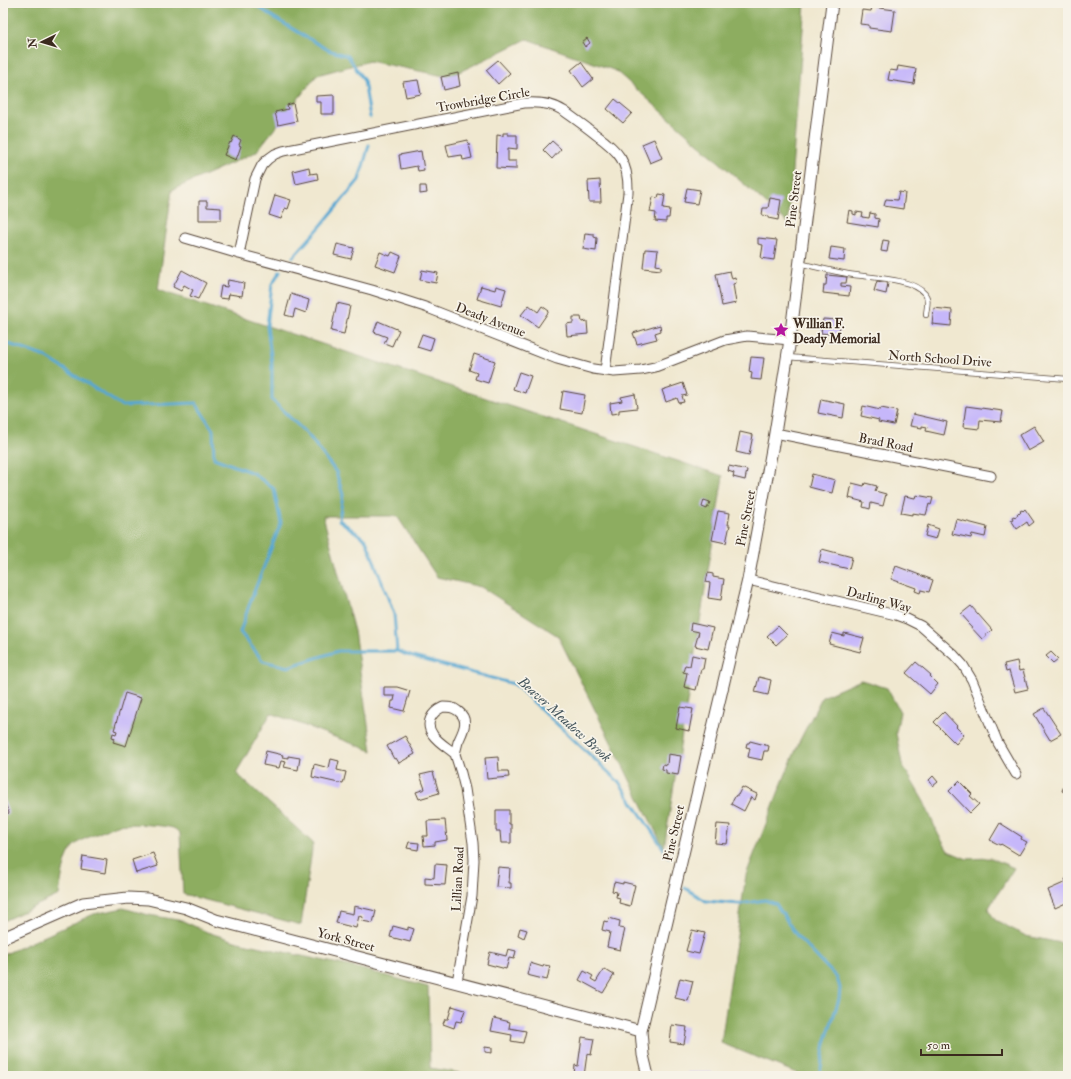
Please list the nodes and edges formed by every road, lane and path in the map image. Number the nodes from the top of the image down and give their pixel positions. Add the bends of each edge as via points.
1 (832, 3) edge
2 (185, 238) dead end
3 (239, 254) junction
4 (799, 263) junction
5 (926, 315) dead end
6 (790, 340) junction
7 (787, 357) junction
8 (605, 371) junction
9 (1068, 379) edge
10 (775, 433) junction
11 (991, 476) dead end
12 (748, 580) junction
13 (454, 754) junction
14 (1016, 774) dead end
15 (3, 938) edge
16 (457, 982) junction
17 (641, 1030) junction
18 (648, 1076) edge

1 - 4 street, Pine Street
2 - 3 street, Deady Avenue
3 - 8 street, Deady Avenue via 372,290 425,307 570,363
3 - 8 street, Trowbridge Circle via 255,179 262,165 275,154 524,103 547,103 564,111 610,145 620,156 628,177 628,194
4 - 5 lane via 848,274 896,280 914,286 926,295
4 - 6 street, Pine Street
6 - 7 street, Pine Street
6 - 8 street, Deady Avenue via 746,336 714,344 655,367 626,372
7 - 9 lane, North School Drive
7 - 10 street, Pine Street
10 - 11 street, Brad Road
10 - 12 street, Pine Street
12 - 14 street, Darling Way via 896,615 921,626 954,655 968,672 998,743
12 - 17 street, Pine Street
13 - 13 street via 465,723 455,708 443,707 433,714 429,725 434,736
13 - 16 street, Lillian Road via 465,789 474,860 472,896
15 - 16 street, York Street via 83,903 128,898 148,899 186,908 216,920
16 - 17 street, York Street
17 - 18 street

